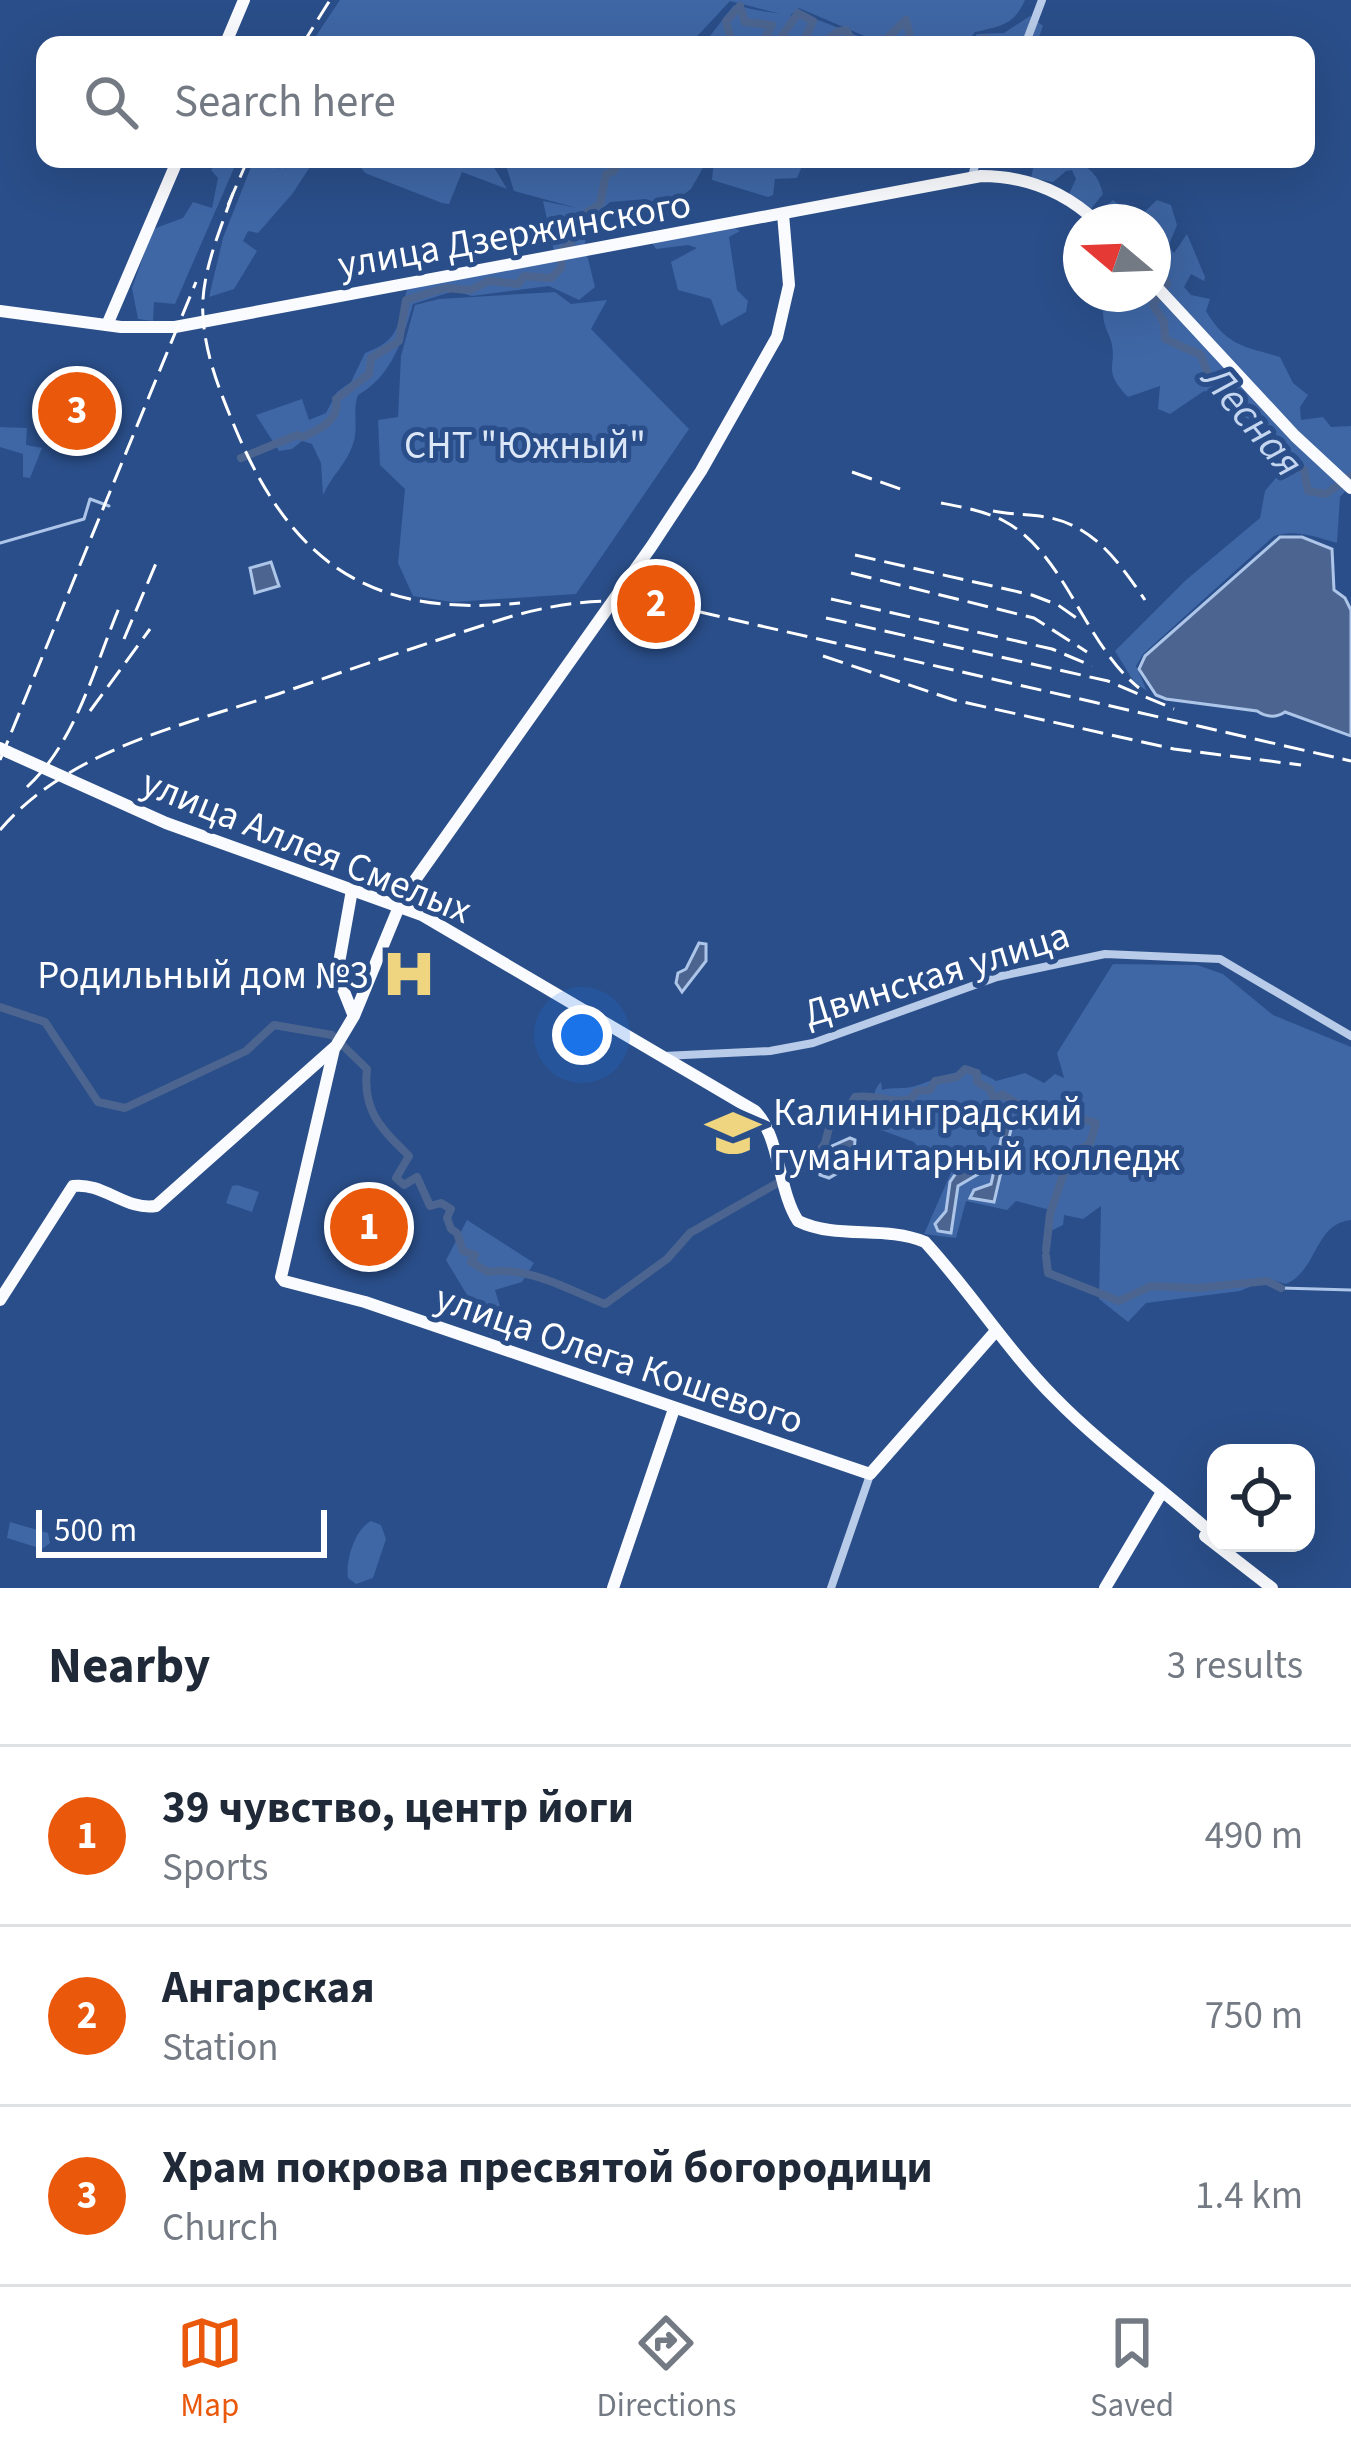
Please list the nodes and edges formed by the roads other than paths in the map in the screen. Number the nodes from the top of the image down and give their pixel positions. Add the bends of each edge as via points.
1 (244, 0) edge
2 (1042, 0) edge
3 (229, 36) edge
4 (1028, 36) edge
5 (174, 168) edge
6 (974, 168) edge
7 (971, 177) junction
8 (1075, 204) edge
9 (783, 214) junction
10 (1171, 303) edge
11 (0, 310) edge
12 (107, 325) junction
13 (1345, 482) edge
14 (4, 750) edge
15 (352, 890) junction
16 (400, 907) junction
17 (355, 1007) junction
18 (1351, 1036) edge
19 (662, 1056) junction
20 (326, 1064) junction
21 (0, 1300) edge
22 (995, 1332) junction
23 (674, 1409) junction
24 (870, 1474) junction
25 (1163, 1497) junction
26 (1207, 1530) edge
27 (1233, 1552) edge
28 (1111, 1585) edge
29 (613, 1588) edge
30 (832, 1588) edge
31 (1275, 1588) edge

1 - 3 main road
2 - 4 street
5 - 12 main road
6 - 7 street
7 - 8 main road, улица Дзержинского via 1037,184
7 - 9 main road, улица Дзержинского
9 - 12 main road, улица Дзержинского via 178,327
9 - 16 main road via 789,280 777,337 692,486
10 - 13 main road
11 - 12 main road, улица Дзержинского
14 - 15 main road, улица Аллея Смелых via 166,823
15 - 16 main road, улица Аллея Смелых
15 - 17 main road via 338,974
16 - 17 main road
16 - 19 main road, улица Аллея Смелых
17 - 20 main road
18 - 19 street, Двинская улица via 1220,959 1105,954 998,977 813,1043
19 - 22 main road, улица Аллея Смелых via 762,1118 793,1214 805,1225 925,1242
20 - 21 main road via 156,1206 141,1208 88,1185 68,1191
20 - 23 main road, улица Олега Кошевого via 282,1279
22 - 24 main road
22 - 25 main road, улица Аллея Смелых
23 - 24 main road, улица Олега Кошевого
23 - 29 main road
24 - 30 street
25 - 26 main road, улица Аллея Смелых
25 - 28 main road
25 - 31 main road
27 - 31 main road

